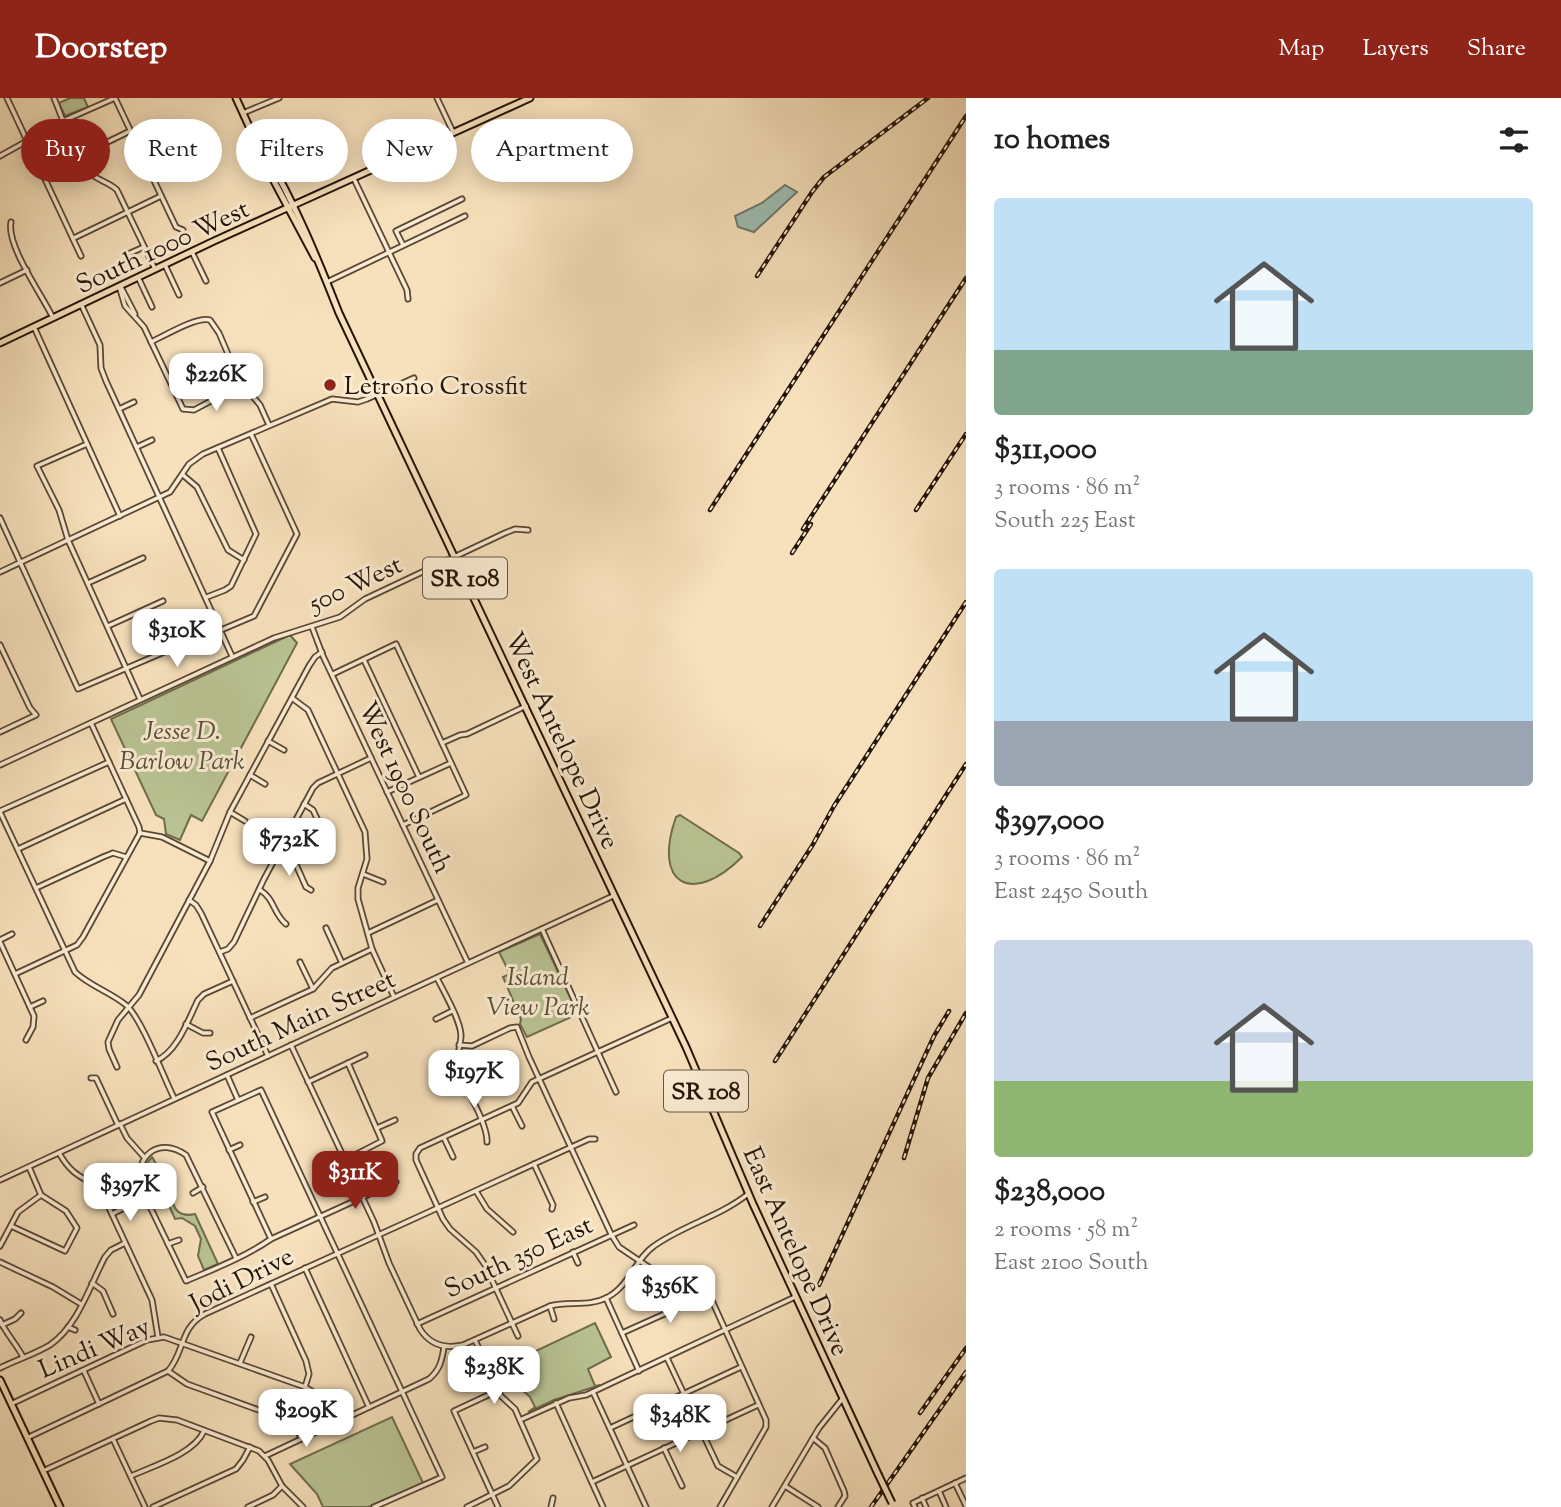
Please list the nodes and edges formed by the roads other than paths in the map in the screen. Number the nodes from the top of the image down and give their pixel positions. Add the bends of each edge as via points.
1 (7, 98) edge
2 (54, 98) edge
3 (115, 98) edge
4 (236, 98) edge
5 (279, 98) edge
6 (437, 98) edge
7 (530, 98) edge
8 (243, 113) junction
9 (62, 119) edge
10 (68, 119) edge
11 (125, 119) edge
12 (447, 119) edge
13 (21, 128) edge
14 (457, 133) edge
15 (21, 144) edge
16 (0, 156) edge
17 (362, 175) edge
18 (354, 179) junction
19 (46, 182) edge
20 (105, 182) edge
21 (154, 182) edge
22 (160, 196) junction
23 (462, 200) dead end
24 (292, 207) junction
25 (128, 212) junction
26 (465, 216) dead end
27 (11, 222) dead end
28 (183, 230) dead end
29 (73, 238) junction
30 (403, 246) junction
31 (144, 247) junction
32 (192, 252) junction
33 (389, 253) junction
34 (128, 254) dead end
35 (81, 256) dead end
36 (165, 265) junction
37 (155, 269) junction
38 (27, 270) junction
39 (138, 277) junction
40 (206, 281) dead end
41 (327, 282) junction
42 (0, 283) edge
43 (119, 286) junction
44 (179, 295) dead end
45 (408, 299) dead end
46 (81, 304) junction
47 (152, 307) dead end
48 (53, 318) junction
49 (34, 327) junction
50 (151, 342) junction
51 (0, 343) edge
52 (414, 378) dead end
53 (242, 385) junction
54 (378, 395) junction
55 (134, 402) dead end
56 (119, 409) junction
57 (269, 425) junction
58 (251, 434) junction
59 (152, 440) dead end
60 (87, 444) junction
61 (137, 447) junction
62 (218, 448) junction
63 (183, 475) junction
64 (160, 497) junction
65 (120, 516) junction
66 (0, 519) edge
67 (528, 530) dead end
68 (68, 540) junction
69 (455, 557) junction
70 (143, 558) dead end
71 (244, 560) junction
72 (21, 562) junction
73 (0, 572) edge
74 (88, 583) junction
75 (206, 597) junction
76 (163, 601) dead end
77 (108, 626) junction
78 (312, 626) junction
79 (221, 630) junction
80 (183, 644) dead end
81 (0, 645) edge
82 (322, 652) junction
83 (232, 656) junction
84 (364, 660) junction
85 (127, 668) junction
86 (332, 674) junction
87 (292, 698) junction
88 (140, 699) junction
89 (526, 706) junction
90 (91, 723) junction
91 (0, 732) edge
92 (268, 741) junction
93 (442, 743) junction
94 (284, 750) dead end
95 (371, 758) junction
96 (109, 762) junction
97 (451, 763) junction
98 (0, 765) edge
99 (338, 774) junction
100 (250, 775) junction
101 (419, 777) junction
102 (265, 784) dead end
103 (387, 792) junction
104 (126, 799) junction
105 (304, 804) junction
106 (0, 811) edge
107 (230, 812) junction
108 (245, 821) dead end
109 (403, 825) junction
110 (140, 832) junction
111 (329, 844) dead end
112 (282, 845) junction
113 (18, 849) junction
114 (126, 858) junction
115 (210, 861) junction
116 (363, 874) junction
117 (383, 882) dead end
118 (36, 888) junction
119 (260, 890) junction
120 (311, 890) dead end
121 (615, 895) junction
122 (188, 900) junction
123 (438, 900) junction
124 (286, 924) dead end
125 (326, 928) dead end
126 (542, 929) junction
127 (368, 933) junction
128 (12, 934) dead end
129 (0, 941) edge
130 (372, 949) junction
131 (65, 951) junction
132 (220, 952) junction
133 (300, 962) dead end
134 (342, 963) junction
135 (468, 963) junction
136 (15, 974) junction
137 (437, 978) junction
138 (233, 981) junction
139 (313, 989) junction
140 (394, 997) junction
141 (43, 1001) dead end
142 (30, 1007) junction
143 (129, 1007) junction
144 (452, 1011) junction
145 (250, 1018) junction
146 (672, 1018) junction
147 (436, 1019) dead end
148 (186, 1024) junction
149 (210, 1033) dead end
150 (26, 1040) dead end
151 (291, 1045) junction
152 (459, 1045) junction
153 (598, 1052) junction
154 (365, 1055) dead end
155 (268, 1056) junction
156 (156, 1061) junction
157 (348, 1063) junction
158 (117, 1067) dead end
159 (227, 1075) junction
160 (496, 1075) dead end
161 (91, 1078) dead end
162 (539, 1079) junction
163 (308, 1082) junction
164 (466, 1088) junction
165 (616, 1091) dead end
166 (175, 1099) junction
167 (238, 1100) junction
168 (512, 1106) junction
169 (395, 1120) dead end
170 (481, 1120) junction
171 (119, 1125) junction
172 (522, 1126) dead end
173 (377, 1128) junction
174 (444, 1138) junction
175 (594, 1139) dead end
176 (487, 1142) dead end
177 (240, 1145) dead end
178 (570, 1147) junction
179 (229, 1150) junction
180 (59, 1153) junction
181 (144, 1157) junction
182 (453, 1157) dead end
183 (345, 1160) junction
184 (534, 1164) junction
185 (29, 1167) junction
186 (0, 1180) edge
187 (396, 1182) dead end
188 (203, 1187) junction
189 (476, 1191) junction
190 (193, 1193) dead end
191 (748, 1194) junction
192 (41, 1195) junction
193 (145, 1197) junction
194 (265, 1197) dead end
195 (362, 1197) junction
196 (253, 1202) junction
197 (438, 1208) junction
198 (552, 1209) dead end
199 (112, 1214) junction
200 (322, 1216) junction
201 (634, 1224) dead end
202 (10, 1226) junction
203 (513, 1231) dead end
204 (611, 1234) junction
205 (379, 1235) junction
206 (271, 1239) junction
207 (179, 1240) dead end
208 (125, 1243) junction
209 (168, 1244) junction
210 (0, 1246) edge
211 (338, 1252) junction
212 (573, 1252) junction
213 (236, 1258) junction
214 (640, 1261) junction
215 (0, 1262) edge
216 (578, 1263) dead end
217 (305, 1268) junction
218 (656, 1272) dead end
219 (92, 1283) junction
220 (271, 1284) junction
221 (496, 1288) junction
222 (796, 1297) junction
223 (606, 1298) junction
224 (80, 1304) junction
225 (550, 1306) junction
226 (21, 1313) dead end
227 (113, 1314) dead end
228 (554, 1319) dead end
229 (0, 1320) edge
230 (512, 1323) junction
231 (417, 1324) junction
232 (2, 1325) junction
233 (68, 1326) junction
234 (75, 1330) dead end
235 (726, 1331) junction
236 (622, 1333) junction
237 (518, 1336) dead end
238 (251, 1337) dead end
239 (158, 1338) junction
240 (475, 1340) junction
241 (182, 1342) junction
242 (444, 1347) junction
243 (23, 1357) junction
244 (667, 1358) junction
245 (240, 1363) junction
246 (742, 1367) junction
247 (0, 1368) edge
248 (84, 1370) junction
249 (168, 1371) junction
250 (639, 1371) junction
251 (0, 1380) edge
252 (305, 1387) junction
253 (499, 1390) junction
254 (403, 1391) junction
255 (593, 1392) junction
256 (684, 1394) junction
257 (843, 1398) junction
258 (556, 1403) junction
259 (11, 1404) junction
260 (99, 1404) junction
261 (759, 1404) junction
262 (369, 1407) junction
263 (520, 1420) junction
264 (335, 1422) junction
265 (610, 1428) junction
266 (204, 1431) junction
267 (701, 1431) junction
268 (27, 1438) junction
269 (301, 1438) junction
270 (813, 1438) junction
271 (114, 1439) junction
272 (250, 1447) junction
273 (485, 1447) dead end
274 (664, 1448) junction
275 (473, 1452) junction
276 (265, 1456) junction
277 (627, 1465) junction
278 (43, 1471) junction
279 (131, 1476) junction
280 (737, 1478) junction
281 (966, 1478) edge
282 (592, 1482) junction
283 (955, 1483) junction
284 (282, 1486) junction
285 (682, 1486) dead end
286 (785, 1486) junction
287 (939, 1491) junction
288 (493, 1495) junction
289 (553, 1498) dead end
290 (922, 1498) junction
291 (259, 1502) junction
292 (382, 1505) edge
293 (892, 1505) edge
294 (914, 1505) edge
295 (965, 1506) edge
296 (60, 1507) edge
297 (145, 1507) edge
298 (153, 1507) edge
299 (248, 1507) edge
300 (262, 1507) edge
301 (303, 1507) edge
302 (374, 1507) edge
303 (467, 1507) edge
304 (498, 1507) edge
305 (551, 1507) edge
306 (603, 1507) edge
307 (646, 1507) edge
308 (720, 1507) edge
309 (772, 1507) edge
310 (818, 1507) edge
311 (838, 1507) edge
312 (926, 1507) edge
313 (946, 1507) edge

1 - 13 street
2 - 9 street
3 - 10 street
3 - 11 street
4 - 8 main road, West Antelope Drive / SR 108
5 - 8 street
6 - 12 street
7 - 14 main road, South 1000 West
8 - 24 main road, West Antelope Drive / SR 108 via 258,153
15 - 16 street
17 - 18 main road, South 1000 West
18 - 24 main road, South 1000 West
18 - 33 street
19 - 29 street
20 - 25 street via 117,190
21 - 22 street
22 - 25 street
22 - 28 street via 176,227
23 - 30 street via 396,231
24 - 32 main road, South 1000 West
24 - 41 main road, West Antelope Drive / SR 108
25 - 29 street
25 - 31 street
26 - 30 street
27 - 38 street via 9,230
29 - 35 street
30 - 33 street
31 - 34 street
31 - 37 street
32 - 36 main road, South 1000 West
32 - 40 street
33 - 41 street
33 - 45 street
36 - 37 main road, South 1000 West
36 - 44 street
37 - 39 main road, South 1000 West
38 - 42 street
38 - 48 street
39 - 43 main road, South 1000 West
39 - 47 street
41 - 54 main road, West Antelope Drive / SR 108
43 - 46 main road, South 1000 West
43 - 50 street
46 - 48 main road, South 1000 West
46 - 56 street via 100,345 102,372
48 - 49 main road, South 1000 West
49 - 51 main road, South 1000 West
49 - 60 street
50 - 53 street via 208,319
50 - 53 street via 184,409 194,410
52 - 54 street
53 - 57 street via 257,400
54 - 57 street via 358,401 332,399
54 - 69 main road, West Antelope Drive / SR 108
55 - 56 street
56 - 61 street
57 - 58 street
58 - 62 street
58 - 79 street via 297,534 254,616
59 - 61 street
60 - 65 street
60 - 68 street via 37,466
61 - 64 street
62 - 63 street via 192,460
62 - 71 street via 254,525 256,534
63 - 64 street
63 - 71 street via 197,487 228,550
64 - 65 street
64 - 75 street
65 - 68 street
66 - 72 street
67 - 69 street, 500 West via 515,529
68 - 72 street
68 - 74 street
69 - 78 street, 500 West via 365,599 340,617
69 - 89 main road, West Antelope Drive / SR 108
70 - 74 street
71 - 75 street via 229,588
72 - 73 street
72 - 85 street via 78,689
74 - 77 street
75 - 79 street
76 - 77 street
77 - 85 street
78 - 82 street, West 1900 South
78 - 83 street, 500 West
79 - 83 street
80 - 85 street
81 - 91 street via 36,715
82 - 86 street, West 1900 South
82 - 87 street
83 - 88 street, 500 West
84 - 86 street
84 - 93 street via 396,644
84 - 101 street
85 - 88 street
86 - 95 street, West 1900 South
87 - 92 street
87 - 99 street via 308,710
88 - 90 street, 500 West
89 - 93 street
89 - 121 main road, West Antelope Drive / SR 108
90 - 96 street
90 - 98 street, 500 West
92 - 94 street
92 - 100 street
93 - 97 street
95 - 99 street
95 - 103 street, West 1900 South
96 - 104 street
96 - 106 street
97 - 101 street
97 - 109 street via 466,795
99 - 105 street via 318,783
99 - 116 street via 365,832
100 - 102 street
100 - 107 street
101 - 103 street
103 - 109 street, West 1900 South
104 - 110 street
104 - 113 street
105 - 111 street via 313,810
105 - 112 street
106 - 113 street
107 - 108 street
107 - 115 street
109 - 123 street, West 1900 South
110 - 114 street
110 - 115 street via 162,837
112 - 119 street
112 - 120 street
113 - 118 street
114 - 118 street via 113,853
114 - 131 street via 83,937
115 - 122 street
116 - 117 street
116 - 127 street via 358,899
118 - 131 street
119 - 124 street via 269,895
119 - 132 street via 234,942
121 - 126 street, South Main Street
121 - 146 main road, East Antelope Drive / SR 108
122 - 132 street via 197,905
122 - 143 street
123 - 127 street
123 - 135 street, West 1900 South
125 - 134 street
126 - 135 street, South Main Street
126 - 153 street
127 - 130 street
128 - 129 street
129 - 136 street
130 - 134 street
130 - 140 street
131 - 136 street
131 - 143 street via 85,982
132 - 138 street
133 - 139 street
134 - 139 street
135 - 137 street, South Main Street
136 - 142 street
137 - 140 street, South Main Street
137 - 144 street
138 - 145 street
138 - 148 street via 204,994
139 - 145 street
140 - 151 street, South Main Street
141 - 142 street
142 - 150 street via 33,1027
143 - 156 street
143 - 158 street via 108,1042
144 - 147 street
144 - 152 street via 460,1031
145 - 155 street
146 - 153 street
146 - 191 main road, East Antelope Drive / SR 108
148 - 149 street
148 - 156 street via 165,1057
151 - 155 street, South Main Street
151 - 163 street
152 - 162 street via 472,1046 517,1027
152 - 164 street via 456,1063
153 - 162 street
153 - 165 street
154 - 157 street
155 - 159 street, South Main Street
156 - 166 street
157 - 163 street
157 - 173 street
159 - 166 street, South Main Street
159 - 167 street
160 - 164 street
161 - 171 street via 96,1078
162 - 168 street
162 - 178 street
163 - 183 street
164 - 170 street
166 - 171 street, South Main Street
167 - 179 street via 212,1112
167 - 200 street via 261,1090
168 - 170 street
168 - 172 street
169 - 173 street
170 - 174 street
170 - 176 street
171 - 180 street, South Main Street
171 - 181 street
173 - 183 street via 382,1141
174 - 182 street
174 - 197 street via 416,1154
175 - 178 street, Jodi Drive
177 - 179 street
178 - 184 street, Jodi Drive
178 - 204 street
179 - 196 street
180 - 185 street, South Main Street
180 - 199 street via 76,1174 100,1189
181 - 188 street via 161,1147 179,1149 192,1163
181 - 193 street via 138,1173
183 - 195 street
184 - 189 street, Jodi Drive
184 - 198 street
185 - 186 street, South Main Street
185 - 192 street
187 - 195 street
188 - 190 street
188 - 213 street
189 - 197 street, Jodi Drive
189 - 203 street via 487,1209
191 - 214 street via 732,1207 662,1240
191 - 222 main road, East Antelope Drive / SR 108
192 - 202 street via 18,1212
192 - 202 street via 66,1211 77,1228 65,1251
193 - 199 street
193 - 209 street
194 - 196 street
195 - 200 street
195 - 205 street
196 - 206 street
197 - 205 street, Jodi Drive
197 - 221 street via 450,1229 481,1258
199 - 208 street
200 - 206 street
200 - 211 street
201 - 204 street, South 350 East
202 - 210 street
204 - 212 street, South 350 East
204 - 214 street via 619,1247
205 - 211 street, Jodi Drive
205 - 231 street
206 - 213 street
207 - 209 street
208 - 219 street via 105,1257
208 - 239 street via 152,1300
209 - 213 street via 186,1281
211 - 217 street, Jodi Drive
211 - 254 street
212 - 216 street
212 - 221 street, South 350 East
214 - 218 street
214 - 223 street via 631,1276
215 - 224 street
217 - 220 street, Jodi Drive
217 - 262 street
219 - 224 street
219 - 227 street via 103,1291
220 - 241 street, Jodi Drive via 198,1318
220 - 252 street via 306,1361
221 - 230 street
221 - 231 street, South 350 East
222 - 235 street
222 - 257 main road, East Antelope Drive / SR 108
223 - 225 street
223 - 236 street
224 - 233 street
225 - 228 street
225 - 230 street
226 - 232 street
229 - 232 street
230 - 237 street
230 - 240 street
231 - 242 street via 427,1338
232 - 243 street
233 - 234 street
233 - 243 street via 48,1346
235 - 236 street via 709,1294
235 - 244 street
235 - 246 street
236 - 250 street
238 - 245 street
239 - 241 street, Lindi Way
239 - 248 street, Lindi Way
240 - 242 street
240 - 253 street
241 - 245 street, Lindi Way
241 - 249 street, Jodi Drive
242 - 254 street via 437,1373
243 - 247 street
244 - 250 street
244 - 256 street
245 - 252 street, Lindi Way
246 - 256 street
246 - 261 street
248 - 259 street, Lindi Way
248 - 260 street
249 - 260 street
249 - 269 street via 187,1384 289,1421
250 - 255 street
251 - 259 main road
252 - 264 street, Lindi Way via 320,1396
253 - 263 street
253 - 275 street via 454,1411
254 - 262 street
254 - 292 street via 442,1477
255 - 258 street
255 - 265 street
256 - 265 street
256 - 267 street
257 - 270 street
257 - 293 main road, East Antelope Drive / SR 108, bridge
258 - 263 street
258 - 282 street
259 - 268 main road
260 - 268 street
261 - 267 street
261 - 280 street via 766,1427
262 - 264 street
263 - 288 street via 537,1459
264 - 269 street
265 - 277 street
266 - 271 street via 159,1418
266 - 272 street
266 - 279 street via 189,1449
267 - 274 street
267 - 280 street via 718,1466
268 - 278 main road
269 - 276 street
270 - 286 street
270 - 311 street via 825,1448 844,1491
271 - 278 street
271 - 279 street
272 - 276 street
272 - 298 street via 236,1469
273 - 275 street
274 - 277 street
274 - 285 street
275 - 288 street
276 - 284 street
277 - 282 street
277 - 307 street
278 - 296 main road
279 - 297 street
280 - 308 street
281 - 283 street
282 - 306 street
283 - 287 street
283 - 295 street
284 - 291 street
284 - 301 street
286 - 309 street
286 - 310 street
287 - 290 street
287 - 313 street
288 - 303 street
288 - 304 street
289 - 305 street
290 - 294 street
290 - 312 street
291 - 299 street
291 - 300 street
292 - 302 street

